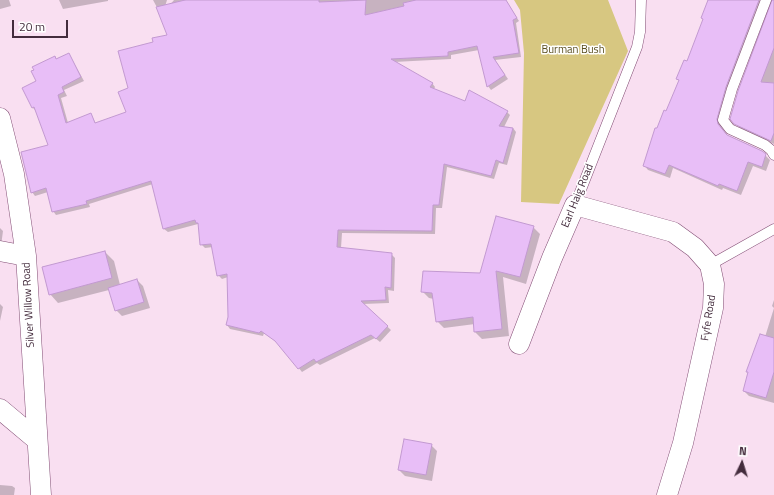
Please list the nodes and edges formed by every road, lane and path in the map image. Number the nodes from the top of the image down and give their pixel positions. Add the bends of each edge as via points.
1 (641, 0) edge
2 (766, 0) edge
3 (0, 118) edge
4 (774, 155) edge
5 (575, 205) junction
6 (774, 229) edge
7 (0, 251) edge
8 (26, 256) junction
9 (710, 265) junction
10 (519, 344) dead end
11 (0, 409) edge
12 (37, 440) junction
13 (41, 495) edge
14 (667, 495) edge

1 - 5 lane, Earl Haig Road via 637,47
2 - 4 lane via 732,88 723,120 730,129 765,145
3 - 8 street, Silver Willow Road via 14,174
5 - 9 street, Fyfe Road via 672,232 695,248
5 - 10 street, Earl Haig Road
6 - 9 lane
7 - 8 street
8 - 12 street, Silver Willow Road
9 - 14 street, Fyfe Road via 714,284 713,308 684,443
11 - 12 street
12 - 13 street, Silver Willow Road

